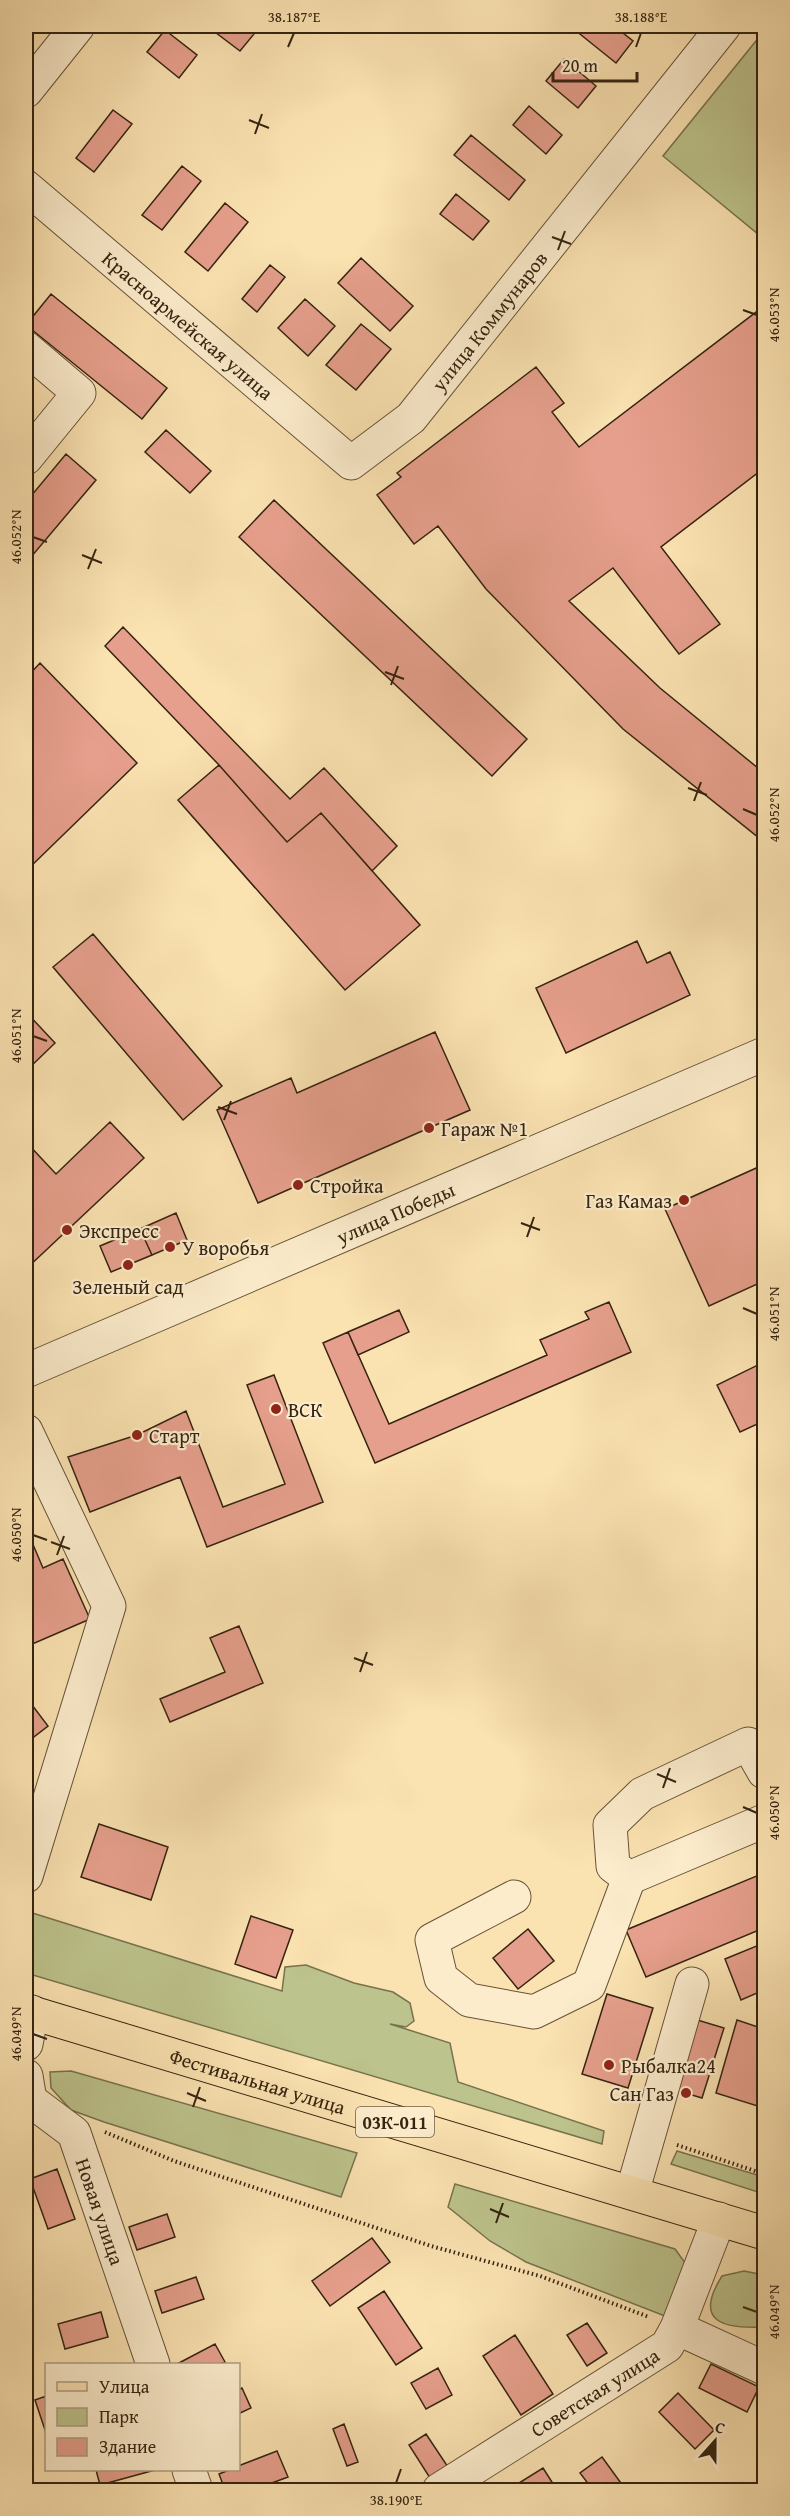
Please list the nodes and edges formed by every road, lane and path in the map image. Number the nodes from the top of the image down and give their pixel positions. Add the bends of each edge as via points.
1 (78, 26) edge
2 (724, 26) edge
3 (26, 91) edge
4 (26, 187) edge
5 (26, 348) edge
6 (26, 458) edge
7 (351, 463) joint
8 (765, 1054) edge
9 (26, 1371) edge
10 (26, 1431) edge
11 (765, 1772) edge
12 (765, 1821) edge
13 (26, 1876) edge
14 (629, 1878) junction
15 (514, 1897) dead end
16 (692, 1984) dead end
17 (28, 2022) edge
18 (27, 2094) edge
19 (102, 2131) dead end
20 (648, 2136) junction
21 (765, 2174) edge
22 (632, 2193) junction
23 (719, 2219) junction
24 (765, 2233) edge
25 (677, 2328) junction
26 (153, 2363) edge
27 (765, 2368) edge
28 (190, 2471) edge
29 (196, 2490) edge
30 (439, 2490) edge

1 - 3 street
2 - 7 street, улица Коммунаров via 411,418
4 - 7 street, Красноармейская улица
5 - 6 street via 79,393
8 - 9 street, улица Победы
10 - 13 street via 109,1606
11 - 14 street via 748,1744 642,1794 610,1825 613,1866
12 - 14 street
14 - 15 street via 589,1985 534,2012 469,2000 441,1978 432,1940
16 - 20 street
17 - 22 main road, Фестивальная улица / 03К-011
18 - 26 street, Новая улица via 74,2133
19 - 25 path via 174,2161 431,2246 540,2276
20 - 21 path
20 - 22 street
22 - 23 main road, Фестивальная улица / 03К-011
23 - 24 main road, Фестивальная улица / 03К-011
23 - 25 street, Советская улица
25 - 27 street
25 - 30 street, Советская улица via 667,2346
28 - 29 street

